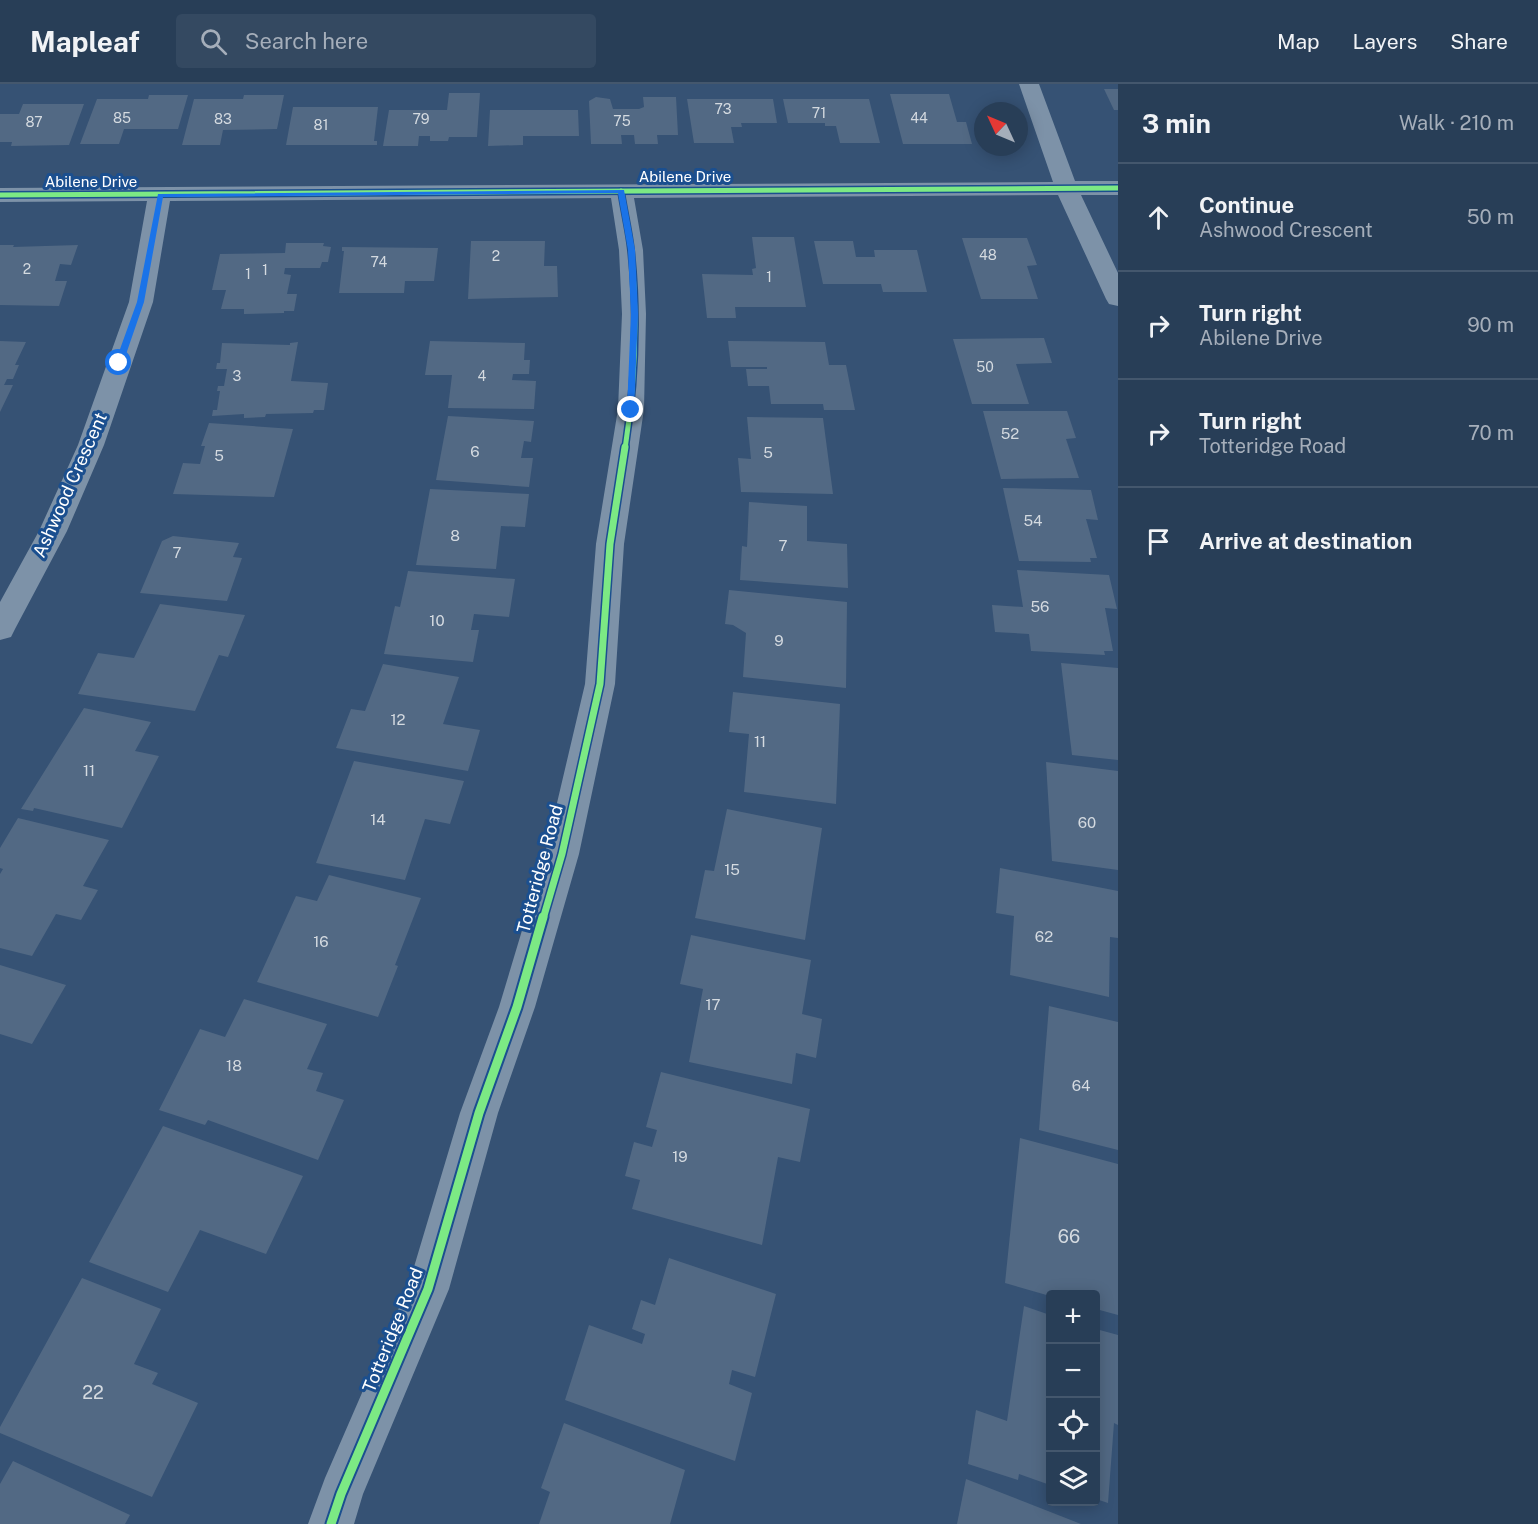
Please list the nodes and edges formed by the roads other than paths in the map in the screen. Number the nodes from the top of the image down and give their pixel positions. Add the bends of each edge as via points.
1 (1029, 84) edge
2 (1066, 188) junction
3 (1118, 188) edge
4 (621, 191) junction
5 (0, 195) edge
6 (160, 195) junction
7 (1118, 299) edge
8 (0, 629) edge
9 (331, 1524) edge

1 - 2 street
2 - 3 street, Abilene Drive
2 - 4 street, Abilene Drive
2 - 7 street
4 - 6 street, Abilene Drive
4 - 9 street, Totteridge Road via 631,250 634,314 631,410 610,544 600,684 562,854 517,1006 479,1113 428,1289
5 - 6 street, Abilene Drive
6 - 8 street, Ashwood Crescent via 141,302 91,445 53,531

